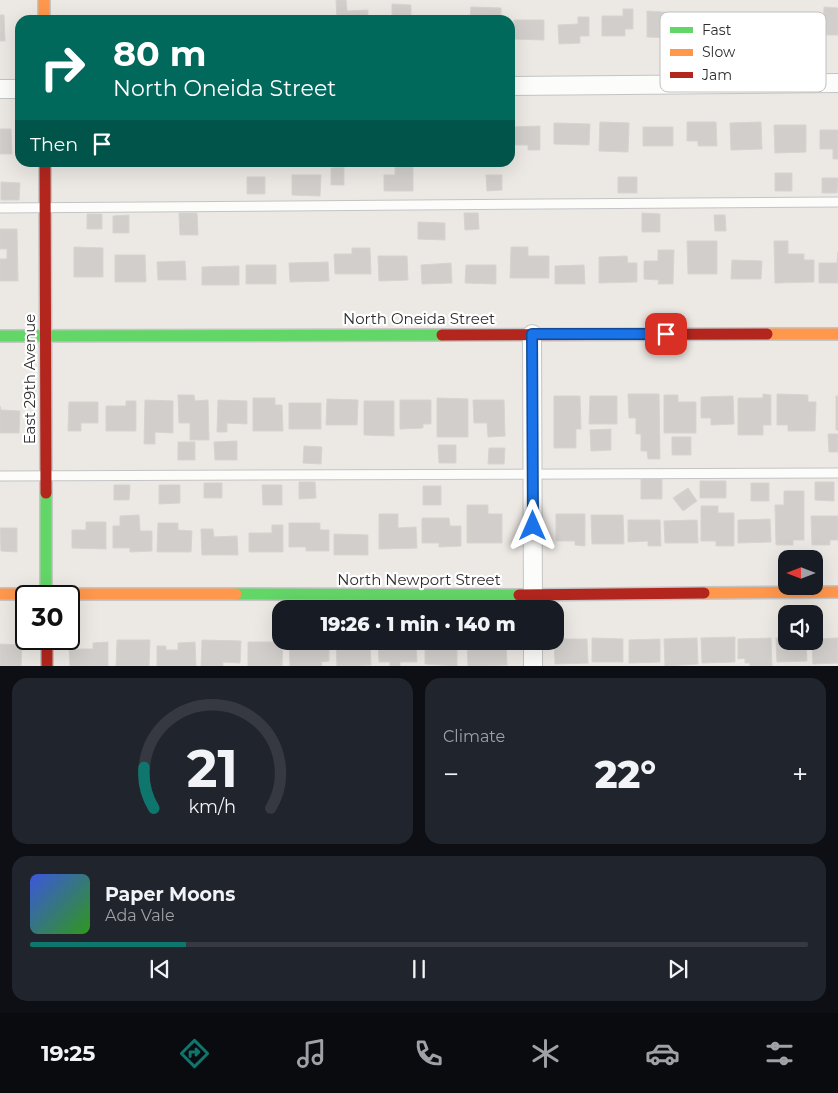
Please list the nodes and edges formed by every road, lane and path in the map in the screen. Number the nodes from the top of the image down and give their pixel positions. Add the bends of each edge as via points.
1 (44, 0) edge
2 (44, 15) edge
3 (660, 85) edge
4 (515, 86) edge
5 (0, 89) edge
6 (15, 89) edge
7 (44, 167) edge
8 (838, 202) edge
9 (0, 208) edge
10 (45, 208) junction
11 (532, 334) junction
12 (838, 334) edge
13 (45, 335) junction
14 (0, 336) edge
15 (838, 473) edge
16 (533, 474) junction
17 (0, 476) edge
18 (46, 476) junction
19 (46, 585) edge
20 (838, 592) edge
21 (0, 594) edge
22 (15, 594) edge
23 (80, 595) edge
24 (394, 600) edge
25 (533, 600) edge
26 (564, 601) edge
27 (46, 650) edge
28 (533, 650) edge
29 (47, 666) edge
30 (533, 666) edge

1 - 2 street
3 - 4 street
5 - 6 street
7 - 10 street, East 29th Avenue
8 - 10 lane
9 - 10 lane
10 - 13 street, East 29th Avenue
11 - 12 street, North Oneida Street
11 - 13 street, North Oneida Street
11 - 16 street
13 - 14 street, North Oneida Street
13 - 18 street, East 29th Avenue
15 - 16 lane
16 - 18 lane
16 - 25 street
17 - 18 lane
18 - 19 street, East 29th Avenue
20 - 26 street, North Newport Street
21 - 22 street, North Newport Street
23 - 24 street, North Newport Street
27 - 29 street
28 - 30 street

